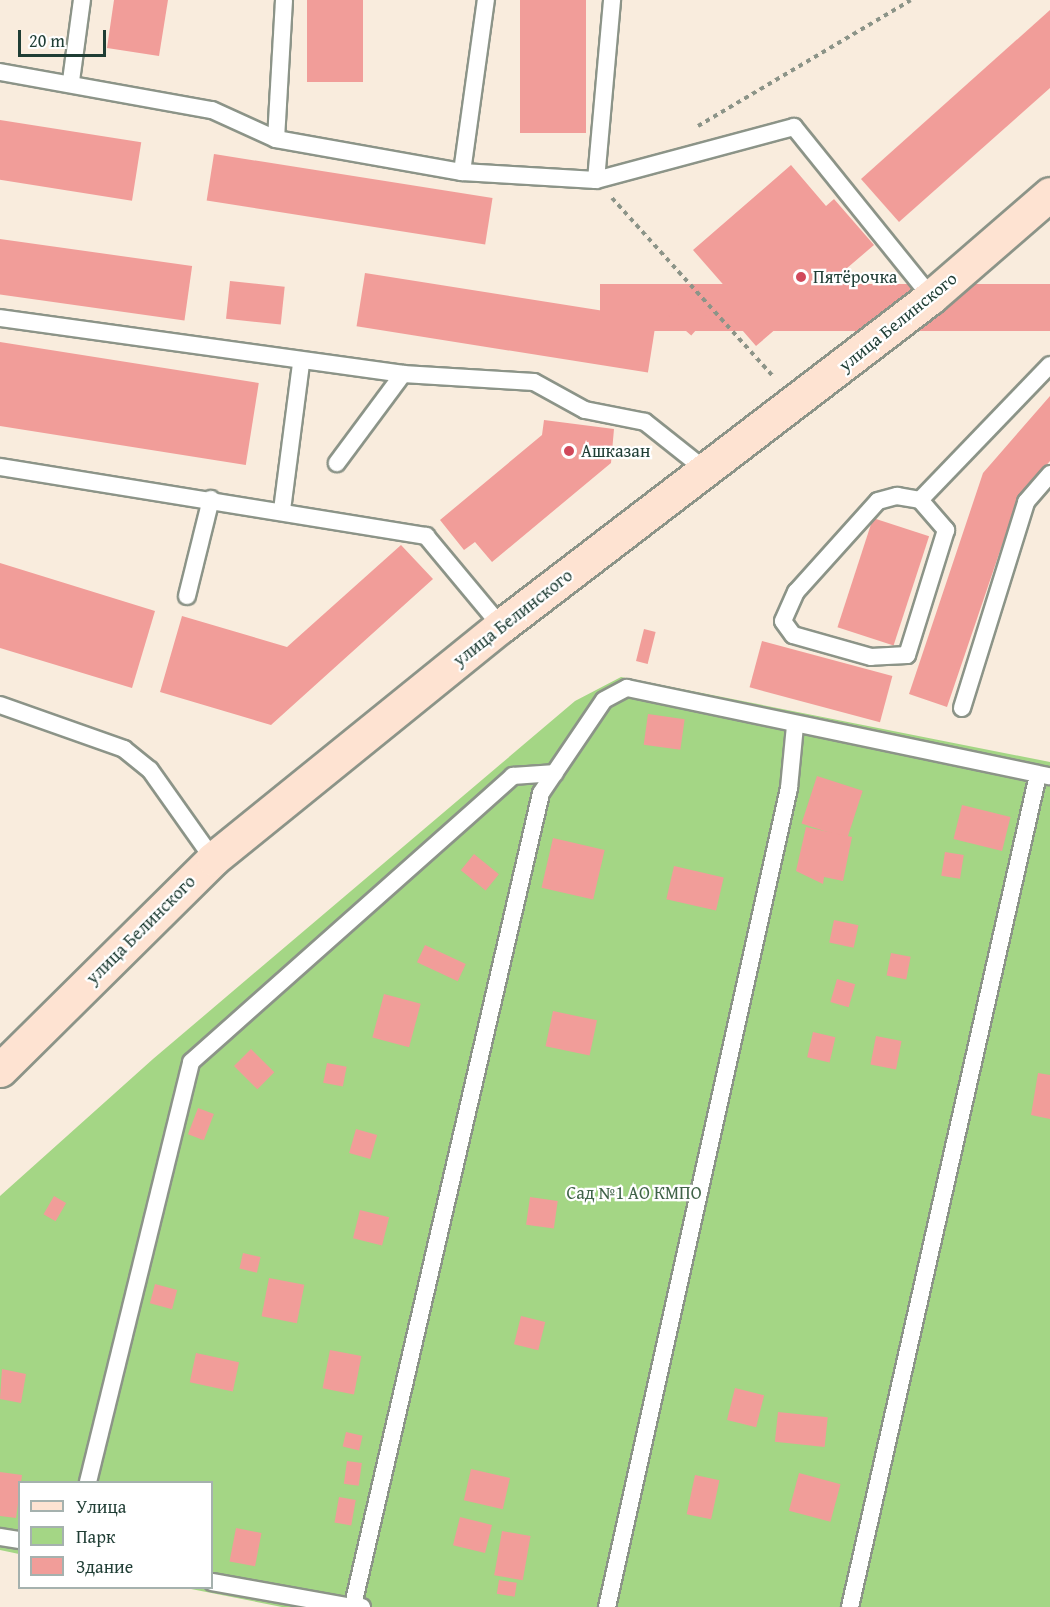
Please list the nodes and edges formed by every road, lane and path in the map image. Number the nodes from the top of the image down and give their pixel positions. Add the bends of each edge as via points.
1 (82, 0) edge
2 (284, 0) edge
3 (486, 0) edge
4 (612, 0) edge
5 (911, 0) edge
6 (0, 72) edge
7 (72, 81) junction
8 (689, 132) dead end
9 (276, 139) junction
10 (462, 172) junction
11 (596, 180) junction
12 (1050, 194) edge
13 (931, 297) junction
14 (0, 318) edge
15 (301, 364) junction
16 (1050, 365) edge
17 (403, 374) junction
18 (797, 402) junction
19 (337, 463) dead end
20 (0, 467) edge
21 (708, 472) junction
22 (1050, 474) edge
23 (211, 499) junction
24 (920, 500) junction
25 (282, 510) junction
26 (187, 596) dead end
27 (501, 626) junction
28 (0, 705) edge
29 (962, 708) dead end
30 (795, 726) junction
31 (555, 773) junction
32 (1044, 776) edge
33 (213, 859) junction
34 (0, 1070) edge
35 (88, 1481) edge
36 (0, 1537) edge
37 (18, 1540) edge
38 (213, 1582) edge
39 (356, 1606) edge
40 (607, 1607) edge
41 (850, 1607) edge

1 - 7 lane
2 - 9 lane
3 - 10 lane
4 - 11 lane
5 - 8 path
6 - 7 lane
7 - 9 lane via 212,110
9 - 10 lane
10 - 11 lane
11 - 13 lane via 794,127
11 - 18 path
12 - 13 street, улица Белинского
13 - 18 street, улица Белинского
14 - 15 lane
15 - 17 lane
15 - 25 lane
16 - 24 lane
17 - 19 lane
17 - 21 lane via 534,382 585,410 645,422
18 - 21 street, улица Белинского
20 - 23 lane
21 - 27 street, улица Белинского
22 - 29 lane via 1026,502
23 - 25 lane
23 - 26 lane
24 - 24 lane via 946,530 907,656 871,657 786,630 784,613 796,592 878,501 897,496
25 - 27 lane via 426,536
27 - 33 street, улица Белинского
28 - 33 lane via 124,749 150,770
30 - 31 lane via 627,688 604,700
30 - 32 lane
30 - 40 lane via 789,788
31 - 35 lane via 513,776 190,1062
31 - 39 lane via 541,793
32 - 41 lane
33 - 34 street, улица Белинского
36 - 37 lane
38 - 39 lane

